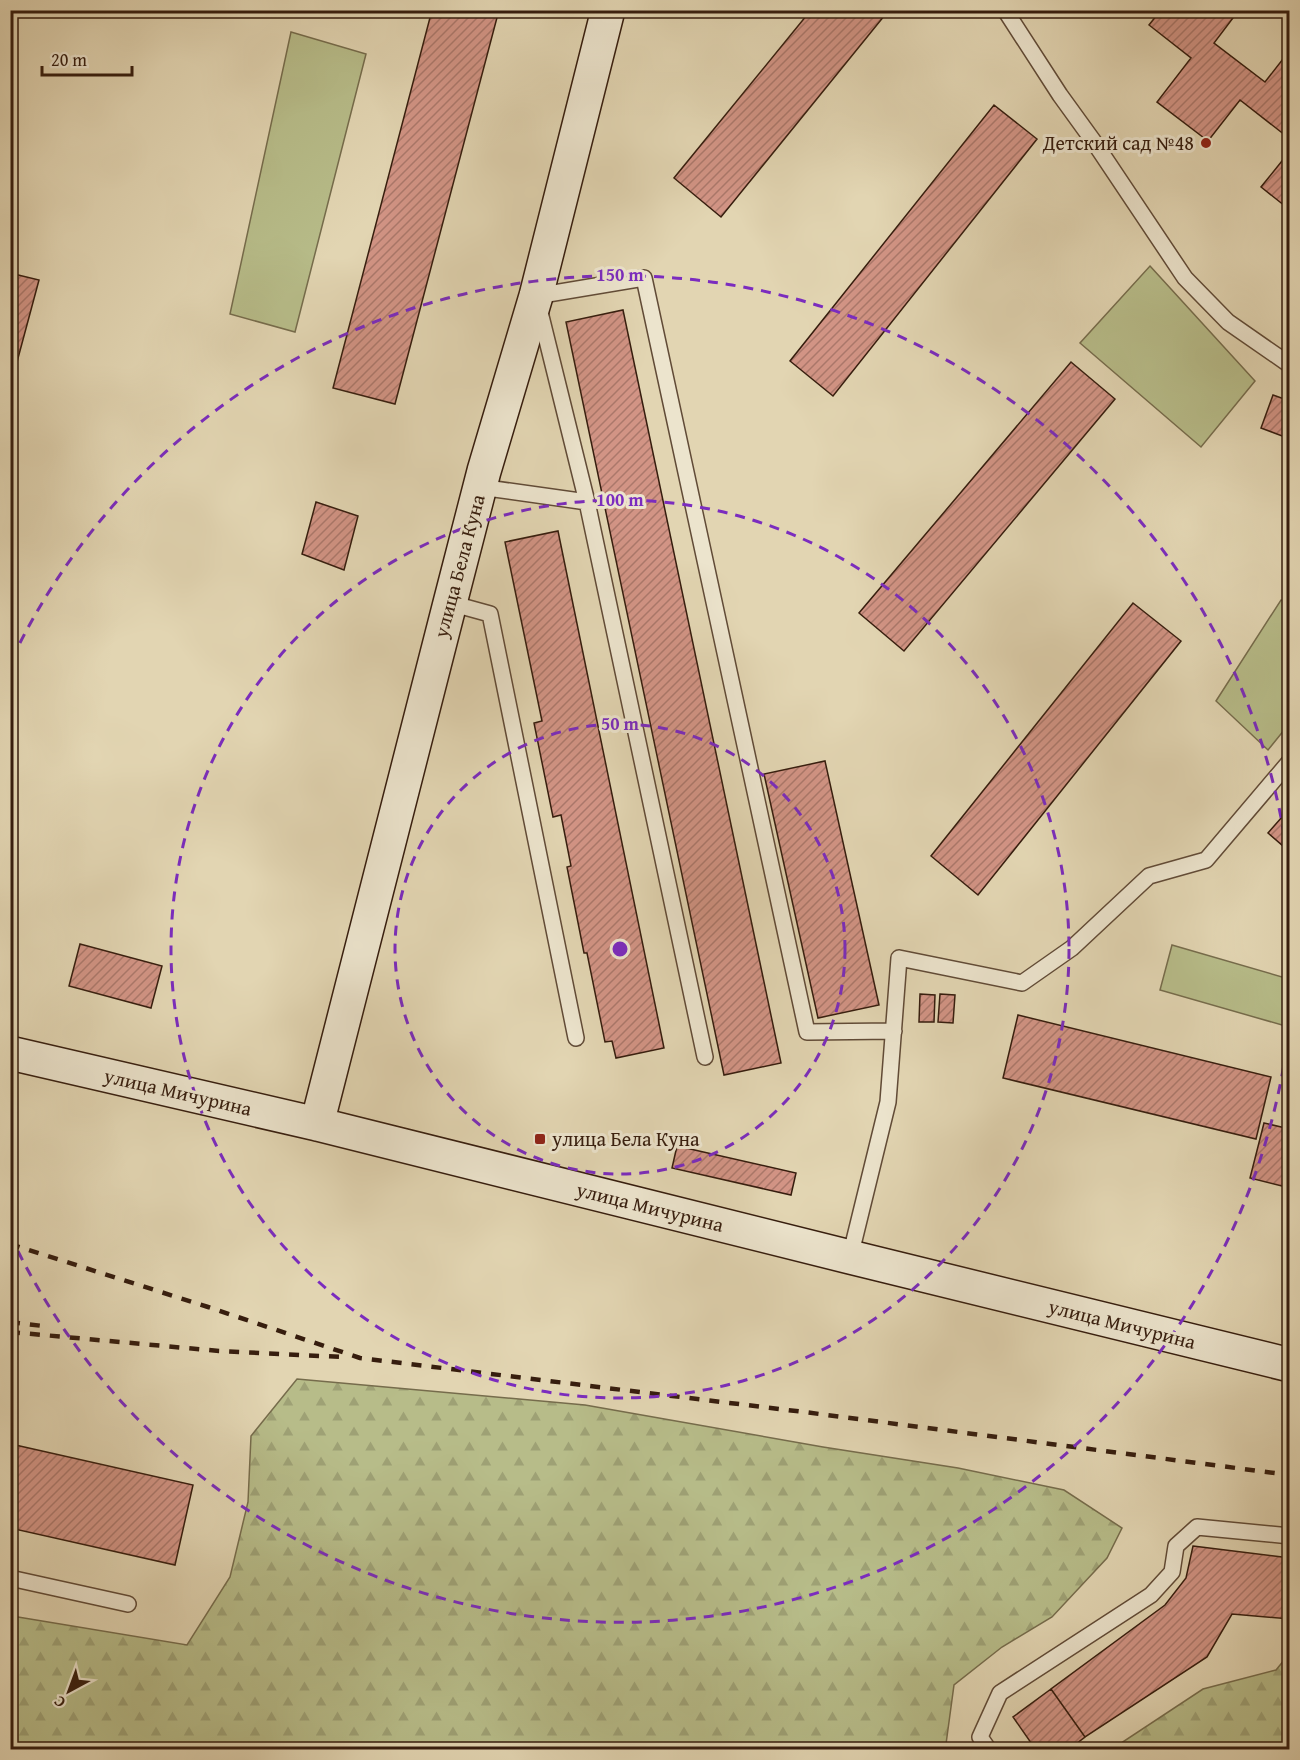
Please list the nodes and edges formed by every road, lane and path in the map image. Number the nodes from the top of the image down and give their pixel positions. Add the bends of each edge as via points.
1 (608, 10) edge
2 (1005, 10) edge
3 (536, 296) junction
4 (1290, 365) edge
5 (480, 487) junction
6 (587, 502) junction
7 (450, 603) junction
8 (1290, 761) edge
9 (894, 1031) junction
10 (576, 1038) dead end
11 (10, 1053) edge
12 (705, 1057) dead end
13 (317, 1124) junction
14 (850, 1257) junction
15 (1290, 1365) edge
16 (1290, 1536) edge
17 (10, 1578) edge
18 (128, 1604) dead end
19 (989, 1749) edge

1 - 3 main road, улица Бела Куна
2 - 4 lane via 1185,278 1228,322
3 - 5 main road, улица Бела Куна
3 - 6 lane
3 - 9 lane via 644,278 807,1032
5 - 6 lane
5 - 7 main road, улица Бела Куна
6 - 12 lane
7 - 10 lane via 490,614
7 - 13 main road, улица Бела Куна
8 - 9 lane via 1206,861 1149,876 1072,948 1022,982 899,958
9 - 14 lane via 888,1102
11 - 13 main road, улица Мичурина
13 - 14 main road, улица Мичурина
14 - 15 main road, улица Мичурина
16 - 19 lane via 1197,1527 1176,1546 1172,1572 1151,1595 1000,1693 980,1737
17 - 18 lane

